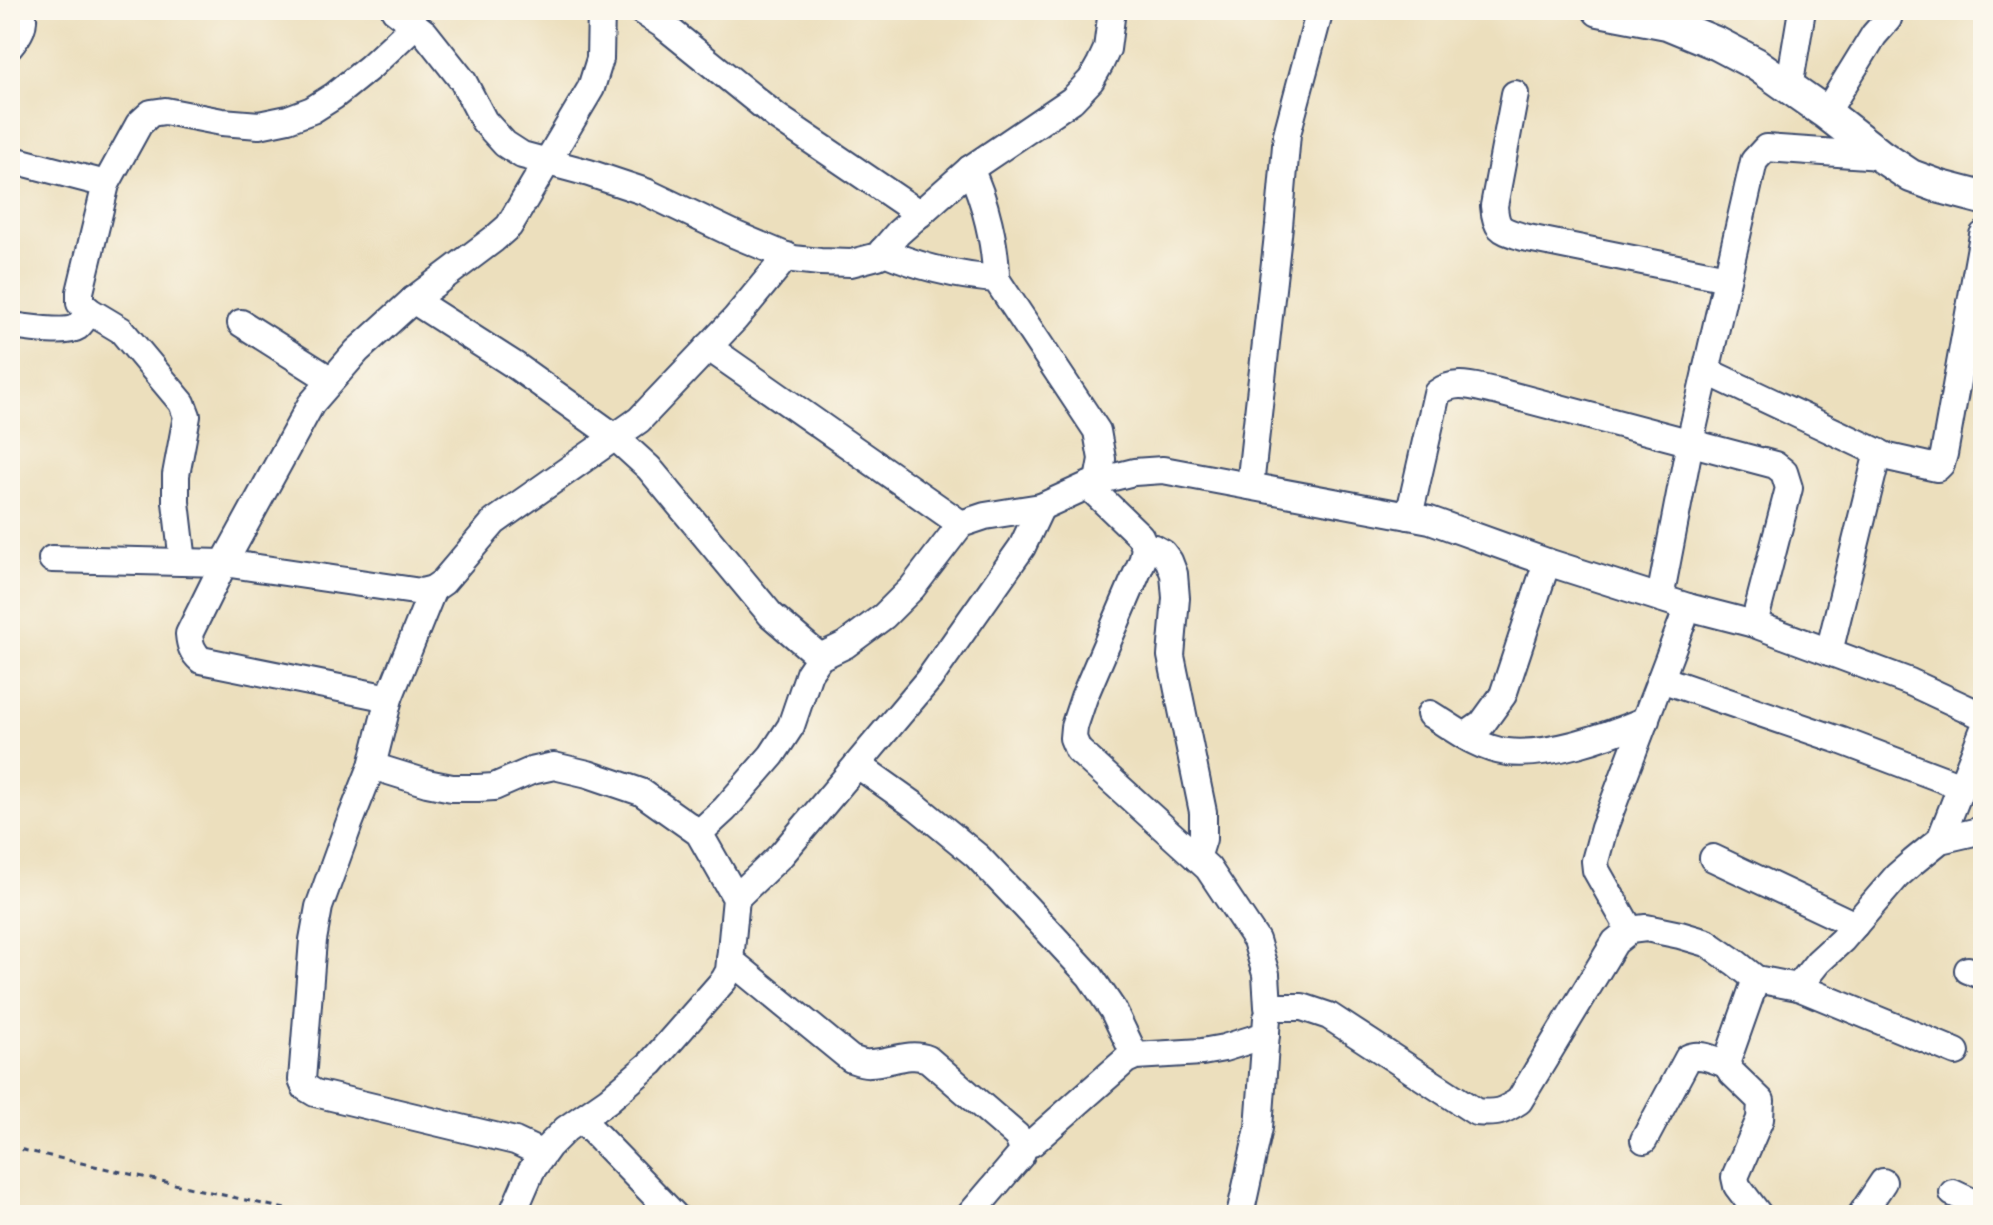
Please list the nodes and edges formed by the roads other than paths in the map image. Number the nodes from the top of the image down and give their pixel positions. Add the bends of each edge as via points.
1 (22, 10) edge
2 (601, 10) edge
3 (640, 10) edge
4 (1112, 10) edge
5 (1320, 10) edge
6 (1599, 10) edge
7 (1802, 10) edge
8 (1890, 10) edge
9 (414, 19) edge
10 (10, 46) edge
11 (1789, 88) junction
12 (1515, 94) dead end
13 (1826, 113) junction
14 (1881, 156) junction
15 (10, 159) edge
16 (546, 162) junction
17 (970, 169) junction
18 (106, 184) junction
19 (1983, 198) edge
20 (920, 214) junction
21 (1983, 235) edge
22 (882, 251) junction
23 (787, 256) junction
24 (1727, 278) junction
25 (996, 279) junction
26 (413, 300) junction
27 (89, 311) junction
28 (241, 323) dead end
29 (10, 326) edge
30 (708, 347) junction
31 (1706, 371) junction
32 (331, 380) junction
33 (615, 437) junction
34 (1690, 442) junction
35 (1878, 452) junction
36 (1093, 484) junction
37 (1250, 486) junction
38 (1041, 507) junction
39 (1409, 516) junction
40 (961, 524) junction
41 (1145, 547) junction
42 (52, 559) dead end
43 (183, 562) junction
44 (1547, 562) junction
45 (224, 563) junction
46 (433, 589) junction
47 (1660, 598) junction
48 (1688, 607) junction
49 (1754, 624) junction
50 (1829, 652) junction
51 (820, 657) junction
52 (1661, 679) junction
53 (389, 698) junction
54 (1430, 714) dead end
55 (1983, 716) edge
56 (1646, 720) junction
57 (1983, 731) edge
58 (1465, 736) junction
59 (858, 765) junction
60 (372, 766) junction
61 (1961, 786) junction
62 (1983, 830) edge
63 (699, 833) junction
64 (1940, 840) junction
65 (1197, 858) junction
66 (1713, 858) dead end
67 (736, 898) junction
68 (1855, 925) junction
69 (1630, 930) junction
70 (730, 960) junction
71 (1756, 979) junction
72 (1798, 987) junction
73 (1268, 1007) junction
74 (1266, 1035) junction
75 (1956, 1052) dead end
76 (1135, 1056) junction
77 (1726, 1064) junction
78 (581, 1119) junction
79 (1644, 1140) dead end
80 (1021, 1144) junction
81 (543, 1154) junction
82 (1883, 1182) dead end
83 (1953, 1193) dead end
84 (1983, 1207) edge
85 (512, 1215) edge
86 (674, 1215) edge
87 (970, 1215) edge
88 (1240, 1215) edge
89 (1759, 1215) edge
90 (1861, 1215) edge

1 - 10 street via 21,32
2 - 16 street via 600,59 591,88
3 - 20 street via 777,117
4 - 17 street via 1107,49 1091,80 1072,100
5 - 37 street via 1287,134
6 - 11 main road via 1667,23 1756,64
7 - 11 street
8 - 13 street
9 - 16 street via 505,144
9 - 18 street via 370,67 334,96 288,119 259,125 151,113 139,124
11 - 13 main road
12 - 24 street via 1494,206 1495,221 1503,230
13 - 14 main road
14 - 19 main road via 1911,176
14 - 24 street via 1766,148 1754,161
15 - 18 street
16 - 23 street via 646,192
16 - 26 street via 509,226
17 - 20 street
17 - 25 street via 980,189
18 - 27 street via 80,292 80,303
20 - 22 street
21 - 35 street via 1941,464 1931,468
22 - 23 street via 851,263
22 - 25 street via 904,261
23 - 30 street
24 - 31 street
25 - 36 street via 1097,431 1102,459
26 - 32 street
26 - 33 street
27 - 29 street via 71,330
27 - 43 street via 121,330 187,416 176,475
28 - 32 street
30 - 33 street via 639,420
30 - 40 street
31 - 34 street
31 - 35 street
32 - 45 street via 311,404
33 - 46 street via 494,522
33 - 51 street via 649,468 771,615
34 - 39 street via 1456,384 1437,393
34 - 47 street
34 - 49 street via 1784,472 1789,488
35 - 50 street
36 - 37 street via 1163,470
36 - 38 street
36 - 41 street
37 - 39 street
38 - 40 street
38 - 59 street via 1022,547 929,679
39 - 44 street
40 - 51 street via 884,616
41 - 65 street via 1163,553 1174,574 1171,656 1203,812
41 - 65 street via 1084,697 1073,738 1085,759
42 - 43 street
43 - 45 street
44 - 47 street
44 - 58 street via 1503,695 1482,724
45 - 46 street via 421,592
45 - 53 street via 189,634 201,660
46 - 53 street
47 - 48 street
48 - 49 street
48 - 52 street
49 - 50 street
50 - 55 street
51 - 63 street via 791,726 772,755
52 - 56 street
52 - 61 street
53 - 60 street
54 - 58 street
56 - 58 street via 1599,739 1535,752 1507,752
56 - 69 street via 1595,861
57 - 61 street
59 - 67 street via 782,854
59 - 76 street via 977,856 1024,905 1090,976
60 - 63 street via 465,788 494,787 554,766 641,792
60 - 81 street via 319,907 305,1087 515,1141
61 - 64 street
62 - 64 street
63 - 67 street
64 - 68 street via 1897,876
65 - 73 street via 1256,940
66 - 68 street
67 - 70 street
68 - 72 street
69 - 71 street via 1646,928 1707,943
69 - 73 street via 1615,942 1519,1101 1503,1112 1476,1112 1329,1016 1302,1007
70 - 78 street via 724,980 651,1063
70 - 80 street via 851,1059 872,1064 928,1059
71 - 72 street
71 - 77 street
72 - 75 street
73 - 74 street
74 - 76 street via 1202,1052
74 - 88 street via 1259,1128
76 - 80 street via 1032,1143
77 - 79 street via 1700,1055 1688,1058
77 - 89 street via 1761,1101 1760,1119 1735,1177
78 - 81 street
78 - 86 street
80 - 87 street via 1021,1155
81 - 85 street
82 - 90 street
83 - 84 street

